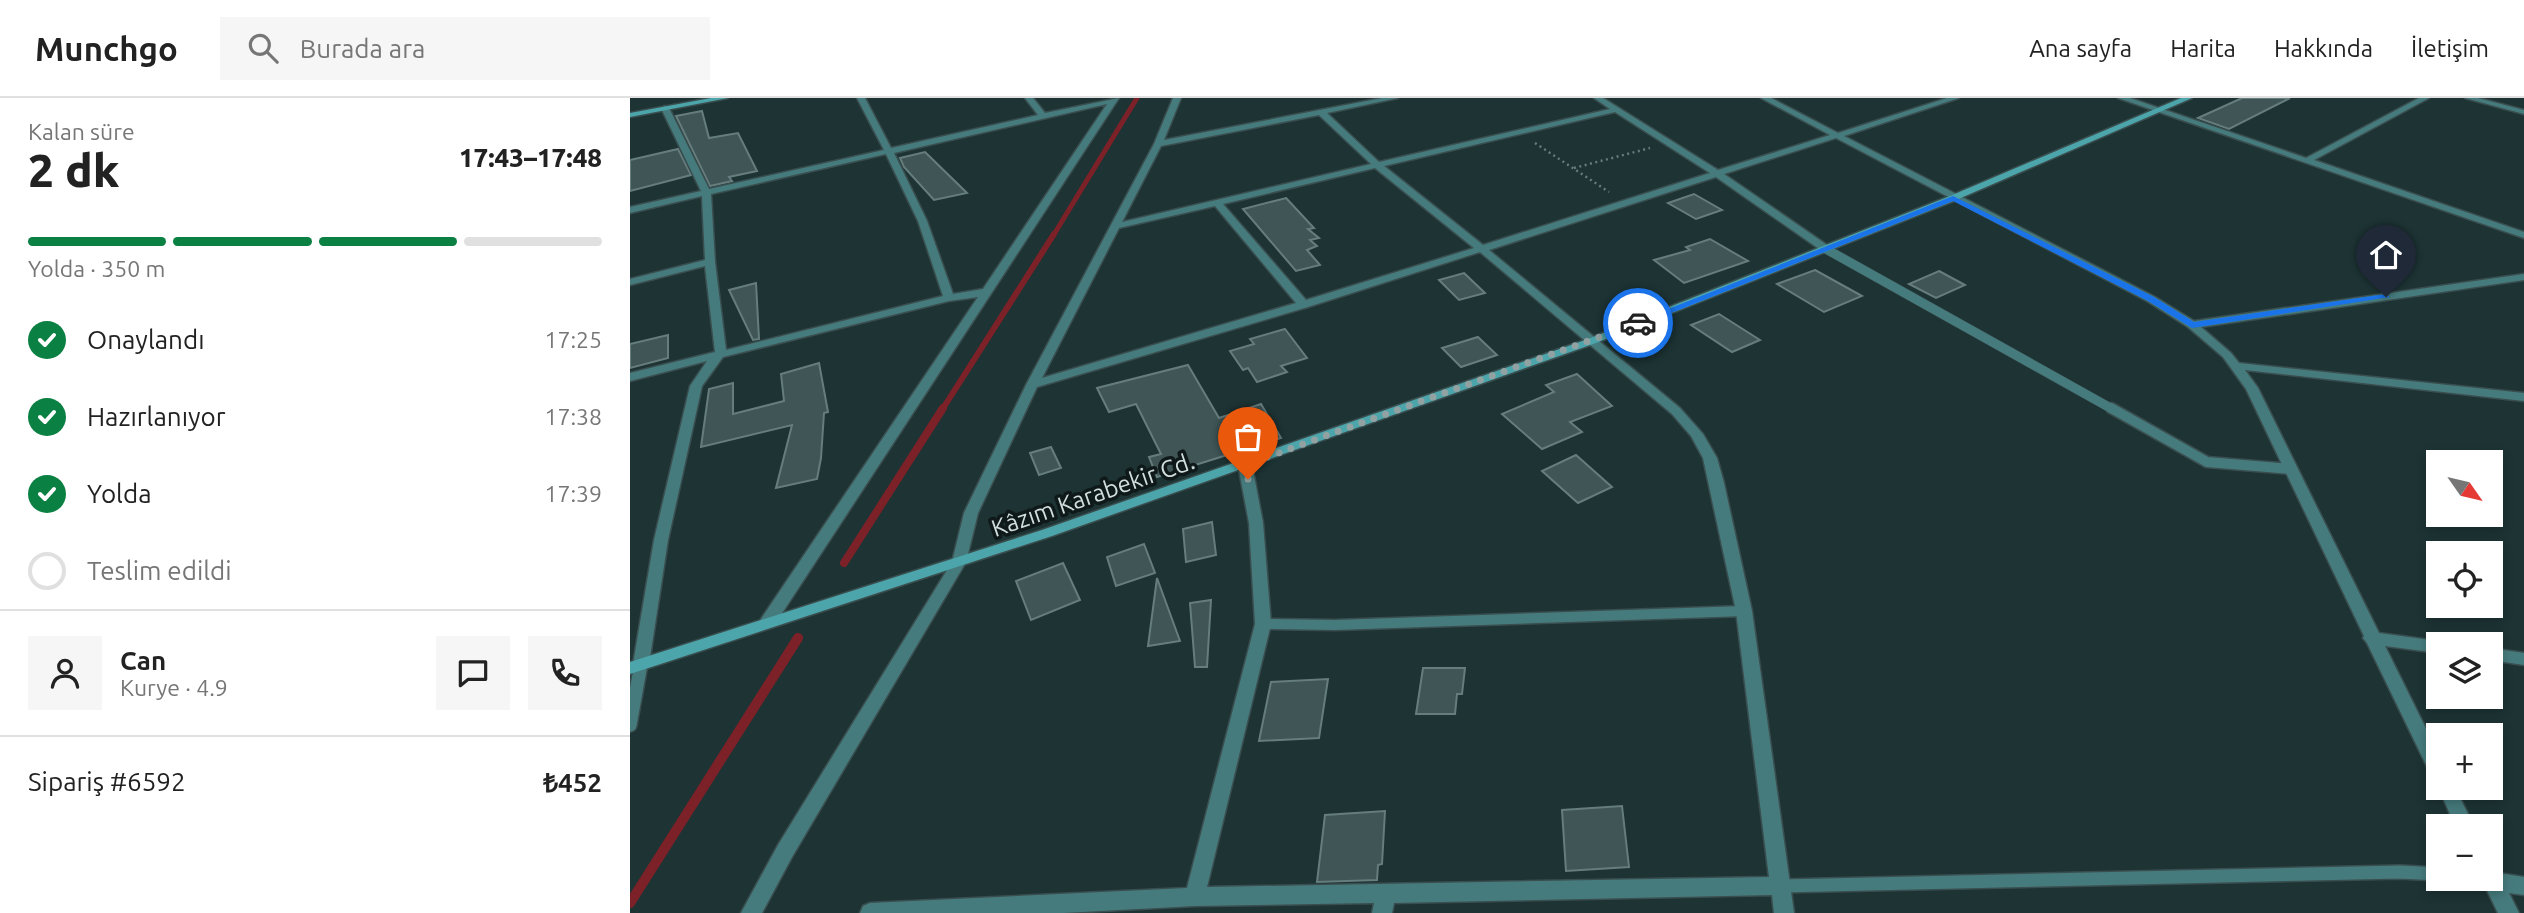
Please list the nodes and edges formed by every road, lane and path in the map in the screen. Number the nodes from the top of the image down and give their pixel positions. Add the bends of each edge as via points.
1 (724, 98) edge
2 (861, 98) edge
3 (1029, 98) edge
4 (1177, 98) edge
5 (1394, 98) edge
6 (1598, 98) edge
7 (1765, 98) edge
8 (1955, 98) edge
9 (2122, 98) edge
10 (2188, 98) edge
11 (2425, 98) edge
12 (2469, 98) edge
13 (1115, 99) edge
14 (1937, 100) edge
15 (665, 108) junction
16 (1615, 110) junction
17 (2160, 111) junction
18 (2524, 112) edge
19 (1322, 113) junction
20 (630, 115) edge
21 (1042, 115) junction
22 (1519, 133) junction
23 (1836, 136) junction
24 (1669, 142) junction
25 (1157, 144) junction
26 (888, 151) junction
27 (2306, 161) junction
28 (1378, 166) junction
29 (1573, 168) junction
30 (1718, 174) junction
31 (706, 193) junction
32 (1953, 198) junction
33 (1627, 203) junction
34 (1218, 204) junction
35 (630, 210) edge
36 (1116, 226) junction
37 (2524, 235) edge
38 (1482, 249) junction
39 (1826, 249) junction
40 (710, 262) junction
41 (2524, 277) edge
42 (630, 282) edge
43 (987, 292) junction
44 (948, 298) junction
45 (1304, 304) junction
46 (2192, 325) junction
47 (1592, 341) junction
48 (721, 353) junction
49 (2237, 366) junction
50 (630, 377) edge
51 (1032, 385) junction
52 (2524, 397) edge
53 (1245, 465) junction
54 (2290, 469) junction
55 (959, 562) junction
56 (1744, 611) junction
57 (767, 622) junction
58 (1262, 624) junction
59 (2371, 638) junction
60 (2426, 645) edge
61 (2503, 656) edge
62 (2524, 659) edge
63 (636, 666) edge
64 (630, 725) edge
65 (2426, 748) edge
66 (2426, 873) edge
67 (2503, 882) edge
68 (1780, 886) junction
69 (2524, 886) edge
70 (2494, 891) edge
71 (1195, 897) junction
72 (1384, 903) edge
73 (751, 913) edge
74 (870, 913) edge
75 (1784, 913) edge
76 (2509, 913) edge

1 - 15 street
2 - 26 street
3 - 21 street
4 - 25 street
5 - 19 street
6 - 16 street
7 - 23 street
8 - 14 street
9 - 17 street
10 - 17 street, Kâzım Karabekir Cd.
11 - 27 street
12 - 18 street
13 - 21 street
13 - 43 street
14 - 23 street
15 - 20 street
15 - 31 street
16 - 22 street
16 - 24 street
17 - 27 street
17 - 32 street, Kâzım Karabekir Cd.
19 - 25 street
19 - 28 street
21 - 26 street
22 - 28 street
22 - 29 path
23 - 30 street
23 - 32 street
24 - 29 path
24 - 30 street
25 - 36 street
26 - 31 street
26 - 44 street via 942,272
27 - 37 street
28 - 34 street
28 - 38 street
29 - 33 path
30 - 33 street
30 - 39 street
31 - 35 street
31 - 40 street
32 - 39 street, Kâzım Karabekir Cd.
32 - 46 street via 2151,299
33 - 38 street
34 - 36 street
34 - 45 street
36 - 51 street
38 - 45 street
38 - 47 street
39 - 47 street, Kâzım Karabekir Cd.
39 - 54 lane via 2207,462
40 - 42 street
40 - 48 street
41 - 46 street
43 - 44 street
43 - 57 street
44 - 48 street
45 - 51 street
46 - 49 street
47 - 53 street, Kâzım Karabekir Cd.
47 - 56 street via 1676,411 1703,446 1717,483
48 - 50 street
48 - 63 street via 696,386
49 - 52 street
49 - 54 street
51 - 55 street via 971,513
53 - 55 street, Kâzım Karabekir Cd.
53 - 58 street via 1256,523
54 - 59 street
55 - 57 street, Kâzım Karabekir Cd.
55 - 73 street
56 - 58 lane
56 - 68 street
57 - 63 street, Kâzım Karabekir Cd.
58 - 71 street
59 - 60 street
59 - 65 street
61 - 62 street
63 - 64 lane
66 - 68 lane
67 - 69 street
68 - 72 street
68 - 75 street
70 - 76 street
71 - 72 street
71 - 74 street

